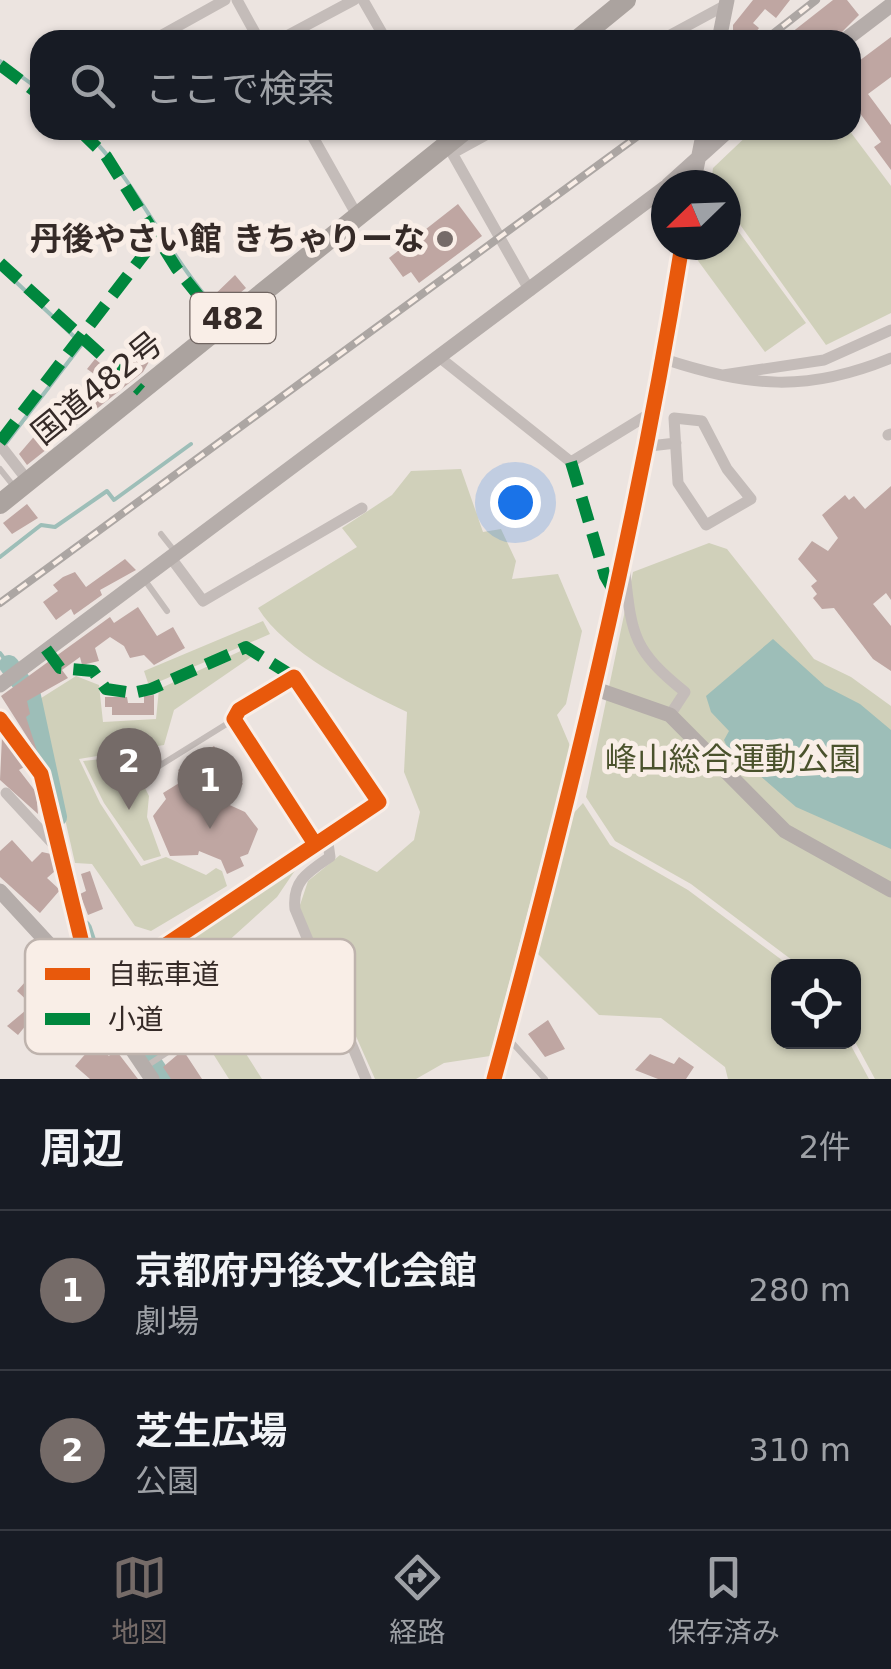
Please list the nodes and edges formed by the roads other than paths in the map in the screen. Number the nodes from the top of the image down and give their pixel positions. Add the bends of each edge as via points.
1 (226, 0) edge
2 (237, 0) edge
3 (354, 0) edge
4 (363, 0) edge
5 (626, 0) edge
6 (726, 3) edge
7 (891, 5) edge
8 (171, 30) edge
9 (254, 30) edge
10 (298, 30) edge
11 (380, 30) edge
12 (588, 30) edge
13 (679, 30) edge
14 (721, 30) edge
15 (858, 30) edge
16 (315, 140) edge
17 (702, 140) edge
18 (719, 140) edge
19 (446, 142) edge
20 (698, 162) junction
21 (688, 170) edge
22 (697, 170) edge
23 (651, 198) edge
24 (358, 218) junction
25 (680, 260) edge
26 (530, 291) junction
27 (891, 330) edge
28 (440, 357) junction
29 (891, 358) edge
30 (664, 360) junction
31 (714, 376) junction
32 (656, 410) junction
33 (676, 443) junction
34 (0, 446) edge
35 (650, 446) junction
36 (0, 469) edge
37 (15, 492) edge
38 (362, 508) dead end
39 (161, 534) dead end
40 (173, 556) junction
41 (624, 563) junction
42 (144, 578) junction
43 (167, 610) dead end
44 (10, 677) edge
45 (593, 688) junction
46 (670, 715) junction
47 (234, 719) junction
48 (1, 723) edge
49 (160, 766) dead end
50 (6, 793) dead end
51 (321, 840) junction
52 (58, 849) junction
53 (891, 890) edge
54 (0, 891) edge
55 (45, 939) edge
56 (81, 939) edge
57 (173, 939) edge
58 (308, 939) edge
59 (506, 1036) junction
60 (355, 1053) edge
61 (169, 1054) edge
62 (148, 1073) edge
63 (366, 1079) edge
64 (494, 1079) edge
65 (545, 1079) edge

1 - 8 street
2 - 9 street
3 - 10 street
4 - 11 street
5 - 12 highway
6 - 13 street
6 - 14 street
7 - 15 street
16 - 24 street
17 - 20 street
18 - 20 street
19 - 24 highway, 国道482号 / 482
19 - 26 street
20 - 21 street
20 - 22 street
23 - 26 street
24 - 37 highway, 国道482号 / 482
25 - 30 street
26 - 28 street
27 - 31 street via 824,360
28 - 32 street via 572,462
28 - 40 street
29 - 31 street via 850,375 803,383 760,385
30 - 31 street
30 - 32 street
32 - 35 street
33 - 33 street via 678,483 706,525 751,499 702,421 674,418
33 - 35 street
34 - 37 street
35 - 41 street
36 - 37 lane
38 - 40 street via 202,601
39 - 40 lane
40 - 42 street
41 - 45 street
41 - 46 street via 639,648 685,692
42 - 43 lane
42 - 44 street
45 - 46 street
45 - 59 street
46 - 53 street via 785,831
47 - 49 lane
47 - 51 street
47 - 51 street via 238,710 294,677 378,802
48 - 52 street via 42,774
50 - 52 street
51 - 57 street
51 - 58 street via 330,857 302,876 293,892
52 - 56 street
54 - 55 street
59 - 64 street
59 - 65 lane
60 - 63 street
61 - 62 lane

